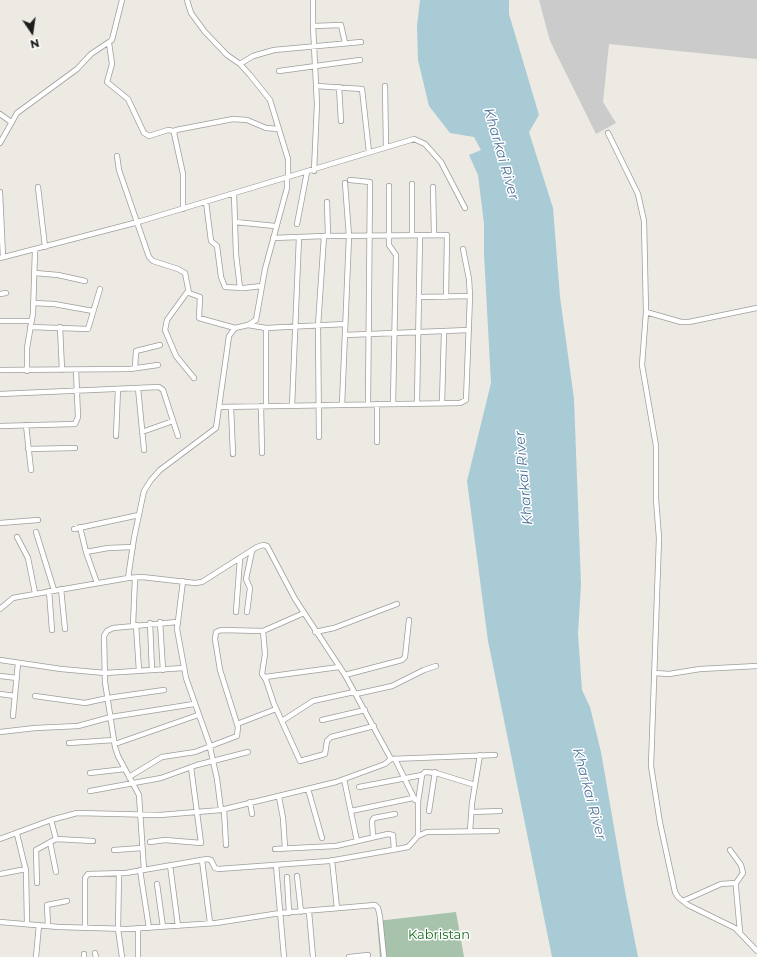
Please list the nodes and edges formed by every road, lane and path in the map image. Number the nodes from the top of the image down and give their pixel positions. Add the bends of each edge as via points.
1 (122, 0) edge
2 (187, 0) edge
3 (313, 0) edge
4 (312, 26) junction
5 (361, 42) dead end
6 (110, 43) junction
7 (345, 43) junction
8 (314, 46) junction
9 (360, 60) dead end
10 (240, 64) junction
11 (314, 67) junction
12 (279, 71) dead end
13 (316, 86) junction
14 (339, 86) junction
15 (385, 86) dead end
16 (0, 114) edge
17 (341, 121) dead end
18 (11, 122) junction
19 (279, 129) junction
20 (174, 131) junction
21 (608, 133) dead end
22 (0, 143) edge
23 (386, 147) junction
24 (369, 152) junction
25 (117, 156) dead end
26 (314, 171) junction
27 (307, 172) junction
28 (288, 177) junction
29 (350, 180) dead end
30 (345, 183) dead end
31 (412, 184) dead end
32 (389, 186) dead end
33 (38, 187) dead end
34 (433, 187) dead end
35 (0, 192) edge
36 (234, 194) junction
37 (206, 202) junction
38 (327, 202) dead end
39 (465, 208) dead end
40 (183, 209) junction
41 (138, 222) junction
42 (235, 222) junction
43 (296, 224) dead end
44 (275, 226) junction
45 (412, 235) junction
46 (420, 235) junction
47 (434, 235) junction
48 (326, 236) junction
49 (349, 236) junction
50 (370, 236) junction
51 (390, 236) junction
52 (299, 237) junction
53 (272, 238) junction
54 (45, 247) junction
55 (463, 249) dead end
56 (35, 250) junction
57 (1, 258) edge
58 (35, 274) junction
59 (85, 281) dead end
60 (262, 286) junction
61 (240, 288) junction
62 (100, 289) dead end
63 (188, 291) junction
64 (6, 293) dead end
65 (0, 294) edge
66 (446, 296) junction
67 (470, 296) junction
68 (419, 297) junction
69 (33, 303) junction
70 (757, 308) edge
71 (93, 311) junction
72 (646, 312) junction
73 (0, 321) edge
74 (31, 321) junction
75 (345, 324) junction
76 (248, 326) junction
77 (318, 326) junction
78 (30, 327) junction
79 (60, 327) junction
80 (294, 327) junction
81 (234, 328) junction
82 (266, 328) junction
83 (469, 330) junction
84 (444, 332) junction
85 (419, 333) junction
86 (394, 334) junction
87 (345, 335) junction
88 (369, 335) junction
89 (160, 344) dead end
90 (158, 364) dead end
91 (135, 368) junction
92 (0, 370) edge
93 (62, 370) junction
94 (76, 370) junction
95 (27, 371) junction
96 (194, 378) dead end
97 (138, 388) junction
98 (76, 389) junction
99 (118, 389) junction
100 (0, 394) edge
101 (442, 403) junction
102 (368, 404) junction
103 (377, 404) junction
104 (393, 404) junction
105 (417, 404) junction
106 (318, 405) junction
107 (342, 405) junction
108 (231, 406) junction
109 (263, 406) junction
110 (292, 406) junction
111 (220, 407) junction
112 (173, 421) junction
113 (26, 424) junction
114 (0, 426) edge
115 (142, 432) junction
116 (116, 436) dead end
117 (178, 436) dead end
118 (319, 437) dead end
119 (376, 442) dead end
120 (75, 448) dead end
121 (28, 449) junction
122 (144, 450) dead end
123 (262, 453) dead end
124 (233, 454) dead end
125 (30, 470) dead end
126 (139, 515) junction
127 (38, 520) dead end
128 (0, 523) edge
129 (36, 532) dead end
130 (17, 537) dead end
131 (133, 547) junction
132 (252, 551) junction
133 (86, 552) junction
134 (240, 558) junction
135 (128, 578) junction
136 (135, 578) junction
137 (183, 582) junction
138 (97, 583) junction
139 (61, 589) junction
140 (52, 590) junction
141 (35, 593) junction
142 (397, 604) dead end
143 (0, 609) edge
144 (236, 612) dead end
145 (247, 612) dead end
146 (304, 613) junction
147 (409, 620) dead end
148 (160, 622) junction
149 (177, 622) junction
150 (150, 623) junction
151 (135, 625) junction
152 (65, 629) dead end
153 (52, 630) dead end
154 (263, 631) junction
155 (315, 632) junction
156 (0, 660) edge
157 (18, 663) junction
158 (436, 666) dead end
159 (757, 666) edge
160 (339, 667) junction
161 (184, 668) junction
162 (152, 670) junction
163 (163, 670) junction
164 (139, 671) junction
165 (105, 673) junction
166 (654, 673) junction
167 (345, 675) junction
168 (0, 676) edge
169 (265, 677) junction
170 (16, 678) junction
171 (164, 690) dead end
172 (355, 693) junction
173 (0, 694) edge
174 (15, 696) junction
175 (35, 696) dead end
176 (108, 698) junction
177 (194, 704) junction
178 (276, 709) junction
179 (365, 710) junction
180 (198, 715) junction
181 (12, 716) dead end
182 (110, 717) junction
183 (322, 720) dead end
184 (282, 721) junction
185 (237, 724) junction
186 (374, 726) junction
187 (0, 732) edge
188 (114, 742) junction
189 (69, 743) dead end
190 (210, 746) junction
191 (248, 752) dead end
192 (480, 755) junction
193 (495, 755) dead end
194 (393, 759) junction
195 (213, 760) junction
196 (191, 767) junction
197 (125, 769) junction
198 (435, 772) junction
199 (90, 773) dead end
200 (422, 775) junction
201 (129, 776) junction
202 (344, 779) junction
203 (403, 779) junction
204 (134, 784) junction
205 (476, 785) junction
206 (359, 787) dead end
207 (308, 789) junction
208 (90, 791) dead end
209 (279, 797) junction
210 (413, 798) junction
211 (250, 802) junction
212 (418, 802) junction
213 (222, 810) junction
214 (351, 811) junction
215 (429, 811) dead end
216 (500, 811) dead end
217 (472, 812) junction
218 (198, 813) junction
219 (140, 814) junction
220 (252, 814) dead end
221 (395, 814) dead end
222 (51, 820) junction
223 (470, 831) junction
224 (497, 831) dead end
225 (17, 834) junction
226 (418, 836) junction
227 (322, 838) dead end
228 (373, 838) junction
229 (0, 839) edge
230 (56, 839) junction
231 (93, 841) dead end
232 (357, 841) junction
233 (50, 842) junction
234 (150, 842) dead end
235 (226, 845) dead end
236 (142, 848) junction
237 (285, 848) junction
238 (275, 849) dead end
239 (114, 850) dead end
240 (394, 850) junction
241 (730, 850) dead end
242 (202, 860) junction
243 (332, 860) junction
244 (170, 865) junction
245 (276, 865) junction
246 (26, 869) junction
247 (142, 870) junction
248 (56, 872) dead end
249 (119, 873) junction
250 (0, 874) edge
251 (297, 876) dead end
252 (287, 877) dead end
253 (37, 883) dead end
254 (736, 883) junction
255 (157, 884) dead end
256 (67, 901) dead end
257 (683, 902) junction
258 (337, 908) junction
259 (301, 912) junction
260 (310, 912) junction
261 (280, 913) junction
262 (289, 913) junction
263 (0, 922) edge
264 (27, 923) junction
265 (210, 924) junction
266 (39, 925) junction
267 (48, 926) junction
268 (163, 926) junction
269 (178, 926) junction
270 (85, 927) junction
271 (138, 928) junction
272 (149, 928) junction
273 (118, 929) junction
274 (740, 932) junction
275 (757, 951) edge
276 (368, 955) dead end
277 (36, 957) edge
278 (122, 957) edge
279 (138, 957) edge
280 (284, 957) edge
281 (313, 957) edge
282 (349, 957) edge
283 (384, 957) edge

1 - 6 street
2 - 10 street via 192,13 205,32 227,55
3 - 4 street
4 - 7 street via 341,25
4 - 8 street
5 - 7 street
6 - 18 street via 91,54 77,69 33,100
6 - 20 street via 112,64 107,82 128,99 144,133 149,136 168,130
7 - 8 street
8 - 10 street via 274,50 253,56
8 - 11 street
9 - 11 street
10 - 19 street via 270,100
11 - 12 street
11 - 13 street
13 - 14 street
13 - 26 street
14 - 17 street
14 - 24 street via 362,89
15 - 23 street
16 - 18 street
18 - 22 street
19 - 20 street via 266,128 247,120 232,119
19 - 28 street via 288,159
20 - 40 street via 183,174
21 - 72 street via 638,194 643,211
23 - 24 street
23 - 39 street via 414,140 425,144 441,162
24 - 26 street
25 - 41 street via 119,170
26 - 27 street
27 - 28 street
27 - 43 street
28 - 36 street
28 - 44 street
29 - 50 street via 370,182
30 - 49 street
31 - 45 street
32 - 51 street
33 - 54 street
34 - 47 street
35 - 57 street
36 - 37 street
36 - 42 street
37 - 40 street
37 - 61 street via 211,241 217,246 224,284 227,288
38 - 48 street
40 - 41 street
41 - 54 street
41 - 63 street via 149,257 153,261 182,270 186,276
42 - 44 street
42 - 61 street
44 - 53 street
45 - 46 street
45 - 51 street
46 - 47 street
46 - 68 street
47 - 66 street via 447,235
48 - 49 street
48 - 52 street
48 - 77 street
49 - 50 street
49 - 75 street
50 - 51 street
50 - 88 street
51 - 86 street via 390,245 396,254
52 - 53 street
52 - 80 street
53 - 60 street
54 - 56 street
55 - 67 street
56 - 57 street
56 - 58 street
58 - 59 street via 58,275
58 - 69 street
60 - 61 street
60 - 76 street via 256,320
62 - 71 street
63 - 81 street via 200,297 199,318
63 - 96 street via 167,320 165,330 176,356
64 - 65 street
66 - 67 street
66 - 68 street
67 - 83 street
68 - 85 street
69 - 71 street
69 - 74 street
70 - 72 street via 689,322
71 - 79 street via 88,329
72 - 166 street via 642,365 656,446 659,538
73 - 74 street
74 - 78 street
75 - 77 street
75 - 87 street
76 - 81 street
76 - 82 street
77 - 80 street
77 - 106 street
78 - 79 street
78 - 95 street
79 - 93 street
80 - 82 street
80 - 110 street
81 - 111 street via 229,336
82 - 109 street
83 - 84 street
83 - 101 street via 466,400 460,403
84 - 85 street
84 - 101 street
85 - 86 street
85 - 105 street
86 - 88 street
86 - 104 street
87 - 88 street
87 - 107 street
88 - 102 street
89 - 91 street via 136,351
90 - 91 street
91 - 94 street
92 - 95 street
93 - 94 street
93 - 95 street
94 - 98 street
97 - 99 street
97 - 112 street via 162,388
97 - 115 street
98 - 99 street
98 - 100 street
98 - 113 street via 78,417 75,424
99 - 116 street
101 - 105 street
102 - 103 street
102 - 107 street
103 - 104 street
103 - 119 street
104 - 105 street
106 - 107 street
106 - 110 street
106 - 118 street
108 - 109 street
108 - 111 street
108 - 124 street
109 - 110 street
109 - 123 street
111 - 126 street via 216,428 160,470 147,486
112 - 115 street
112 - 117 street
113 - 114 street
113 - 121 street
115 - 122 street
120 - 121 street
121 - 125 street
126 - 131 street
126 - 133 street via 77,528
127 - 128 street
129 - 140 street
130 - 141 street via 28,558
131 - 133 street
131 - 135 street
132 - 134 street
132 - 145 street via 246,579 250,588
132 - 146 street via 263,545 267,546
133 - 138 street
134 - 137 street via 202,582
134 - 144 street
135 - 136 street
135 - 138 street
136 - 137 street
136 - 151 street
137 - 149 street
138 - 139 street
139 - 140 street
139 - 152 street
140 - 141 street
140 - 153 street
141 - 143 street via 13,598
142 - 155 street via 334,628
146 - 154 street
146 - 155 street
147 - 167 street via 405,657 402,660
148 - 149 street
148 - 150 street
148 - 163 street
149 - 161 street
150 - 151 street
150 - 162 street
151 - 164 street
151 - 165 street via 113,628 105,634
154 - 169 street via 265,654 262,674
154 - 185 street via 221,630 215,635 220,670
155 - 160 street
156 - 157 street
157 - 165 street
157 - 170 street
158 - 172 street via 392,686
159 - 166 street via 706,668 679,674
160 - 167 street
160 - 169 street
161 - 163 street
161 - 177 street
162 - 163 street
162 - 164 street
164 - 165 street
165 - 176 street
166 - 257 street via 651,773 675,892
167 - 172 street
168 - 170 street
169 - 178 street
170 - 174 street
171 - 176 street
172 - 179 street
172 - 184 street via 313,701
173 - 174 street
174 - 181 street
175 - 176 street via 81,704
176 - 182 street
177 - 180 street
177 - 182 street
178 - 184 street
178 - 185 street
179 - 183 street
179 - 186 street
180 - 188 street
180 - 190 street
182 - 187 street via 78,726
182 - 188 street
184 - 186 street via 300,761 325,754 330,737
185 - 190 street via 237,736
186 - 194 street
188 - 189 street
188 - 197 street
190 - 195 street
190 - 201 street via 189,753 162,757
191 - 195 street
192 - 193 street
192 - 194 street
192 - 205 street
194 - 202 street
194 - 203 street
195 - 196 street
195 - 213 street
196 - 204 street
196 - 218 street
197 - 199 street
197 - 201 street
198 - 200 street via 425,772
198 - 205 street
198 - 215 street
200 - 203 street
200 - 212 street
201 - 204 street
202 - 207 street
202 - 214 street
203 - 206 street
203 - 210 street
204 - 208 street
204 - 219 street via 139,795
205 - 217 street
207 - 209 street
207 - 227 street
209 - 211 street
209 - 237 street
210 - 212 street
210 - 214 street
211 - 213 street
211 - 220 street
212 - 226 street
213 - 218 street
213 - 235 street
214 - 232 street
216 - 217 street
217 - 223 street
218 - 219 street
218 - 234 street via 201,843 165,840
219 - 222 street via 88,812
219 - 236 street
221 - 228 street via 373,820
222 - 225 street
222 - 230 street
223 - 224 street
223 - 226 street via 427,832
225 - 229 street
225 - 246 street
226 - 240 street via 408,847
228 - 232 street
228 - 240 street via 392,834
230 - 231 street
230 - 233 street
232 - 237 street via 329,846
233 - 248 street
233 - 253 street via 36,850
236 - 239 street
236 - 247 street
237 - 238 street
240 - 243 street
241 - 254 street via 741,865 743,873
242 - 244 street
242 - 245 street via 210,860 218,869
242 - 265 street
243 - 245 street
243 - 258 street
244 - 247 street
244 - 269 street
245 - 261 street
246 - 250 street
246 - 264 street
247 - 249 street
247 - 272 street
249 - 270 street via 86,875
249 - 273 street
251 - 259 street
252 - 262 street
254 - 257 street via 721,884
254 - 274 street
255 - 268 street
256 - 267 street via 47,904
257 - 274 street
258 - 260 street
258 - 283 street via 377,906
259 - 260 street
259 - 262 street
260 - 281 street
261 - 262 street
261 - 265 street
261 - 280 street
263 - 264 street
264 - 266 street
265 - 269 street
266 - 267 street
266 - 277 street
267 - 270 street
268 - 269 street
268 - 272 street
270 - 273 street
271 - 272 street
271 - 273 street
271 - 279 street
273 - 278 street
274 - 275 street
276 - 282 street

